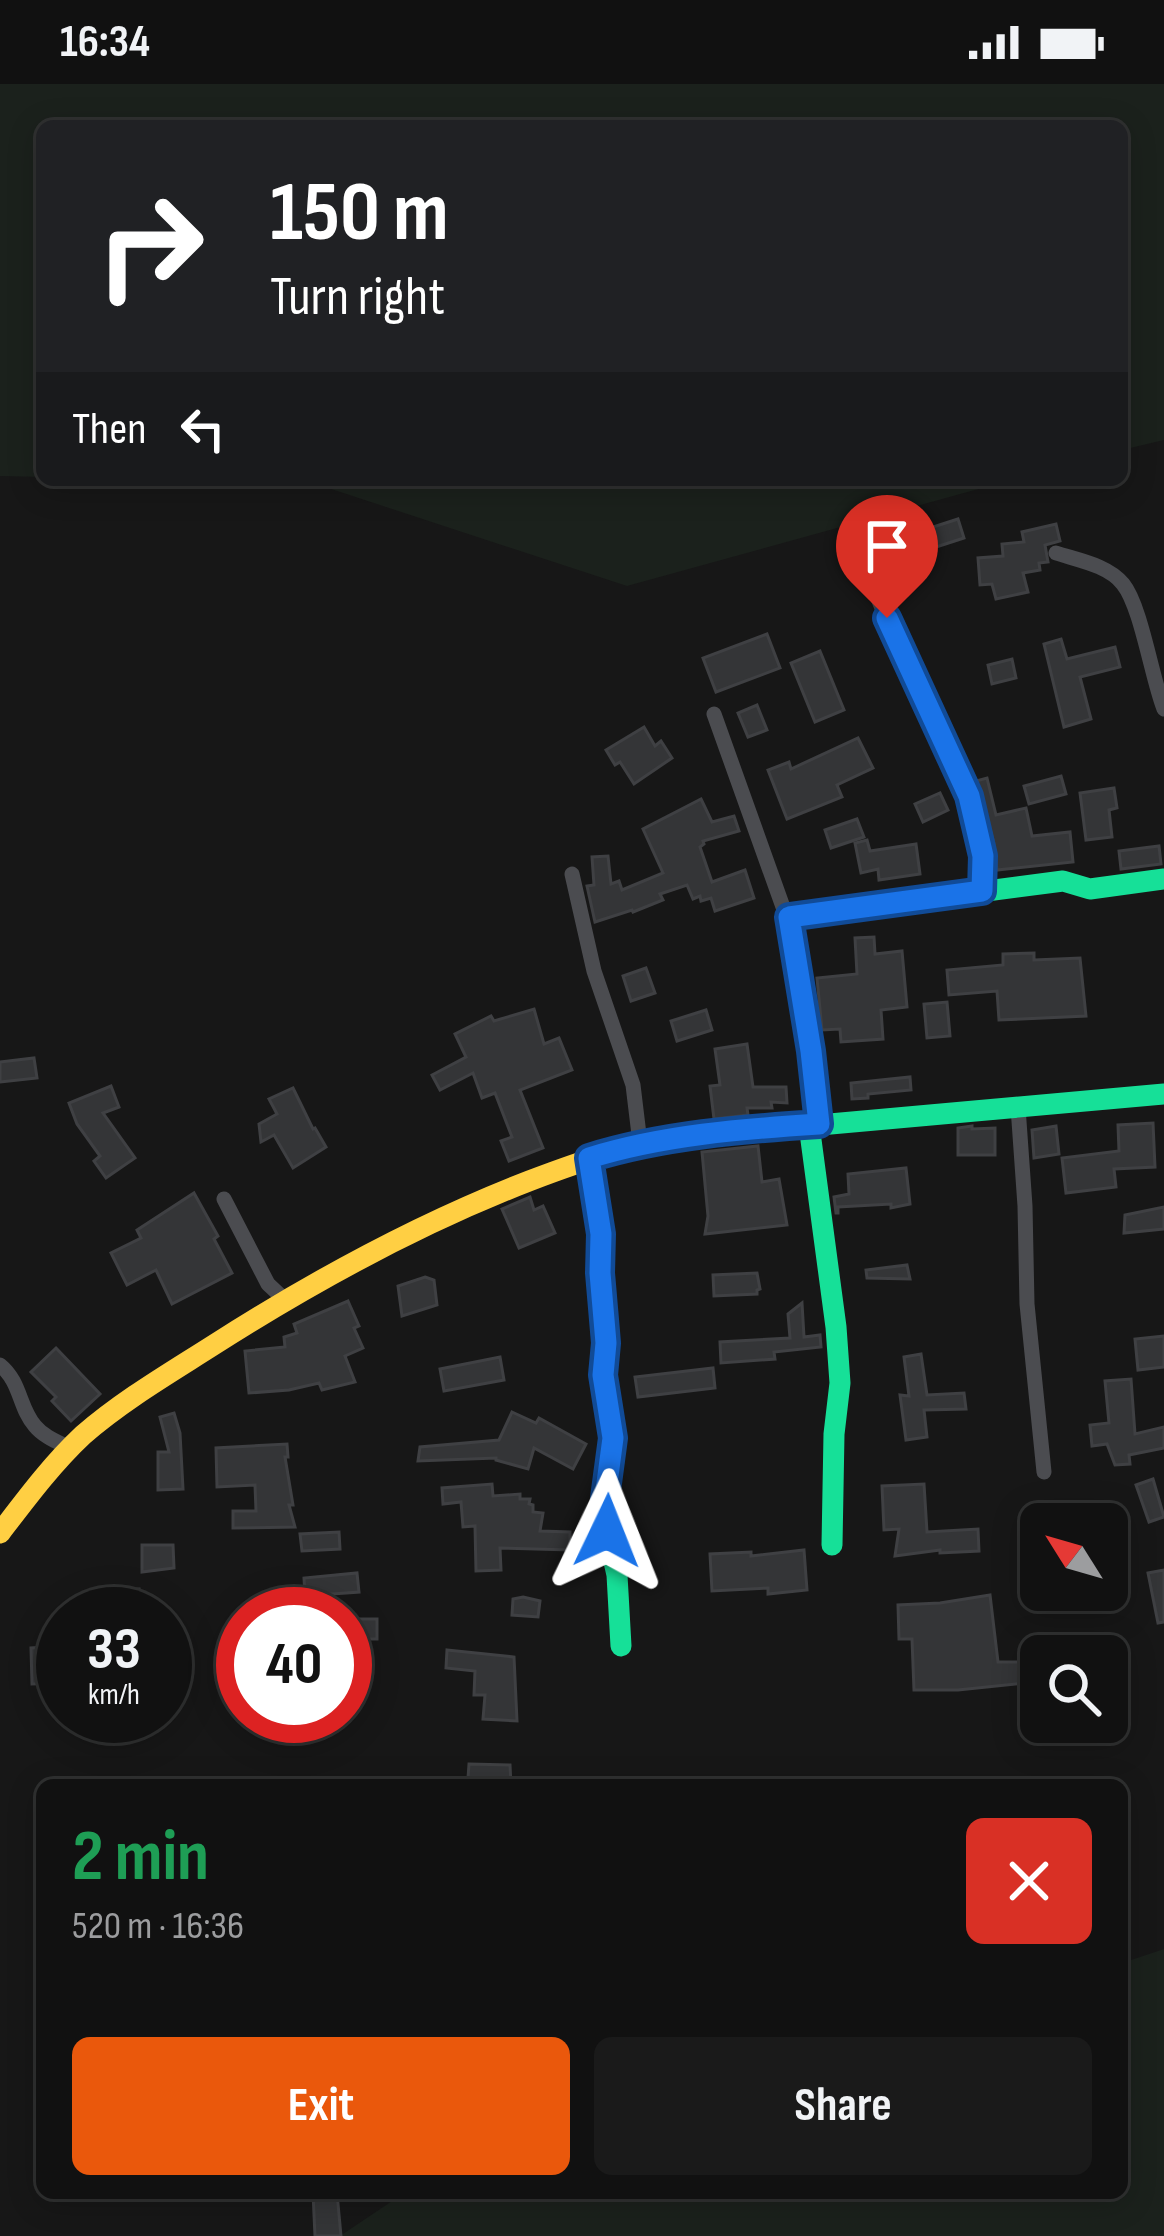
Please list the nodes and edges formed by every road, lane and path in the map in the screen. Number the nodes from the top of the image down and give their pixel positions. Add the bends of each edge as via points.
1 (1055, 554) dead end
2 (869, 577) dead end
3 (1164, 709) edge
4 (714, 714) dead end
5 (572, 874) dead end
6 (1164, 879) edge
7 (982, 891) junction
8 (789, 917) junction
9 (1164, 1094) edge
10 (1018, 1107) junction
11 (814, 1124) junction
12 (640, 1143) junction
13 (589, 1158) junction
14 (224, 1199) dead end
15 (284, 1300) junction
16 (0, 1365) edge
17 (70, 1448) junction
18 (1044, 1472) dead end
19 (0, 1533) edge
20 (832, 1545) dead end
21 (621, 1646) dead end

1 - 3 street via 1123,584
2 - 7 street via 969,796
4 - 8 street
5 - 12 street via 632,1085
6 - 7 street
7 - 8 street
8 - 11 street
9 - 10 street
10 - 11 street
10 - 18 street
11 - 12 street
11 - 20 street via 840,1383
12 - 13 street
13 - 15 street via 446,1214
13 - 21 street via 601,1234 603,1375 613,1438 605,1498
14 - 15 street
15 - 17 street via 117,1408
16 - 17 street via 38,1430
17 - 19 street

